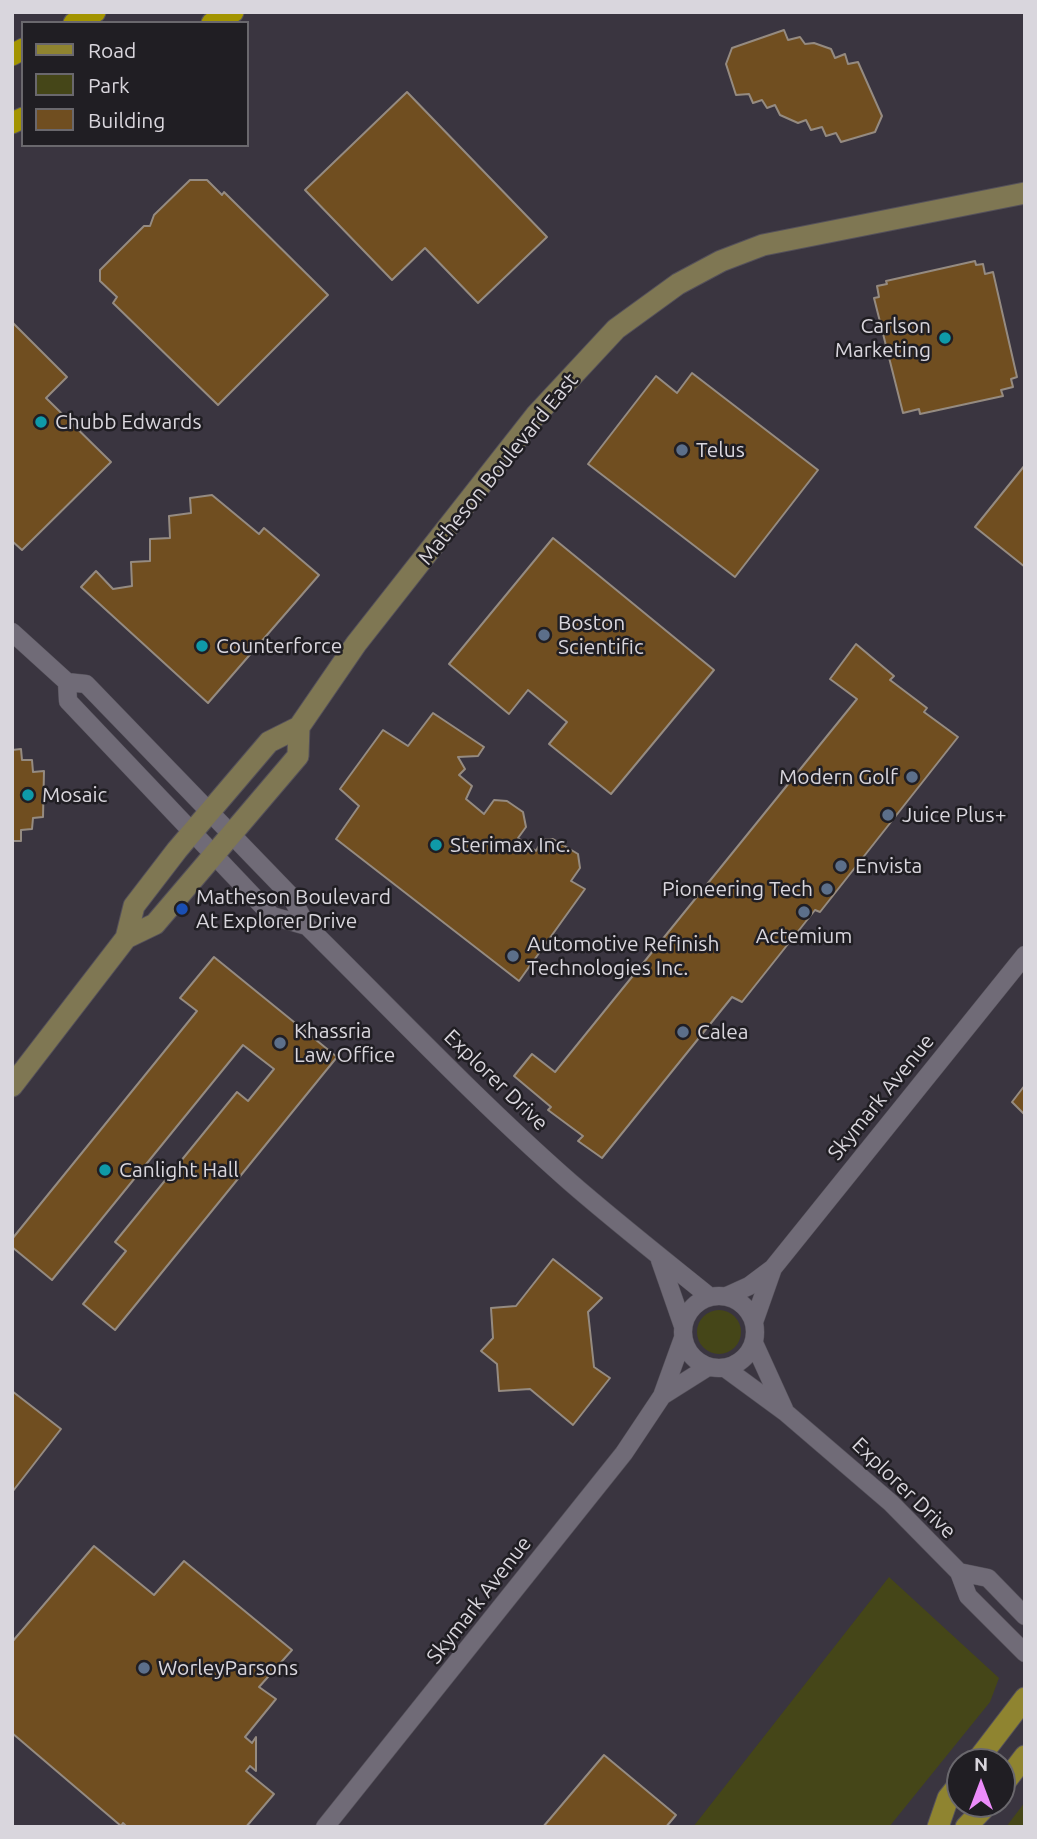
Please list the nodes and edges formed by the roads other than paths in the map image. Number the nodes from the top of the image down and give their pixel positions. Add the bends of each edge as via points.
1 (95, 12) edge
2 (233, 12) edge
3 (78, 21) edge
4 (216, 21) edge
5 (1025, 193) edge
6 (12, 632) edge
7 (67, 682) junction
8 (299, 727) junction
9 (211, 812) junction
10 (193, 832) junction
11 (232, 832) junction
12 (213, 853) junction
13 (307, 926) junction
14 (126, 938) junction
15 (1025, 955) edge
16 (12, 1086) edge
17 (660, 1260) junction
18 (773, 1268) junction
19 (718, 1296) junction
20 (754, 1322) junction
21 (683, 1332) junction
22 (754, 1343) junction
23 (716, 1368) junction
24 (662, 1396) junction
25 (785, 1412) junction
26 (959, 1572) junction
27 (1025, 1616) edge
28 (1025, 1653) edge
29 (1025, 1698) edge
30 (987, 1748) edge
31 (946, 1804) edge
32 (325, 1827) edge
33 (938, 1827) edge

1 - 3 highway
2 - 4 highway
5 - 8 street, Matheson Boulevard East via 764,245 721,261 647,304 616,329 536,415 356,643
6 - 7 street, Explorer Drive
7 - 9 street, Explorer Drive via 86,684
7 - 10 street, Explorer Drive via 68,701
8 - 9 street, Matheson Boulevard East via 269,742
8 - 11 street, Matheson Boulevard East via 298,755
9 - 10 street, Matheson Boulevard East
9 - 11 street, Explorer Drive
10 - 12 street, Explorer Drive
10 - 14 street, Matheson Boulevard East via 134,906
11 - 12 street, Matheson Boulevard East
11 - 13 street, Explorer Drive via 290,895
12 - 13 street, Explorer Drive via 272,916
12 - 14 street, Matheson Boulevard East via 156,924
13 - 17 street, Explorer Drive via 489,1106
14 - 16 street, Matheson Boulevard East
15 - 18 street, Skymark Avenue
17 - 19 street, Explorer Drive
17 - 21 street, Explorer Drive
18 - 19 street, Skymark Avenue via 748,1286
18 - 20 street, Skymark Avenue
19 - 20 street via 744,1306
19 - 21 street via 691,1309
20 - 22 street
21 - 23 street via 691,1356
21 - 24 street, Skymark Avenue
22 - 23 street via 744,1359
22 - 25 street, Explorer Drive
23 - 24 street, Skymark Avenue
23 - 25 street, Explorer Drive
24 - 32 street, Skymark Avenue via 624,1453
25 - 26 street, Explorer Drive via 891,1503
26 - 27 street, Explorer Drive via 988,1578
26 - 28 street, Explorer Drive via 968,1596
29 - 30 main road
31 - 33 main road

